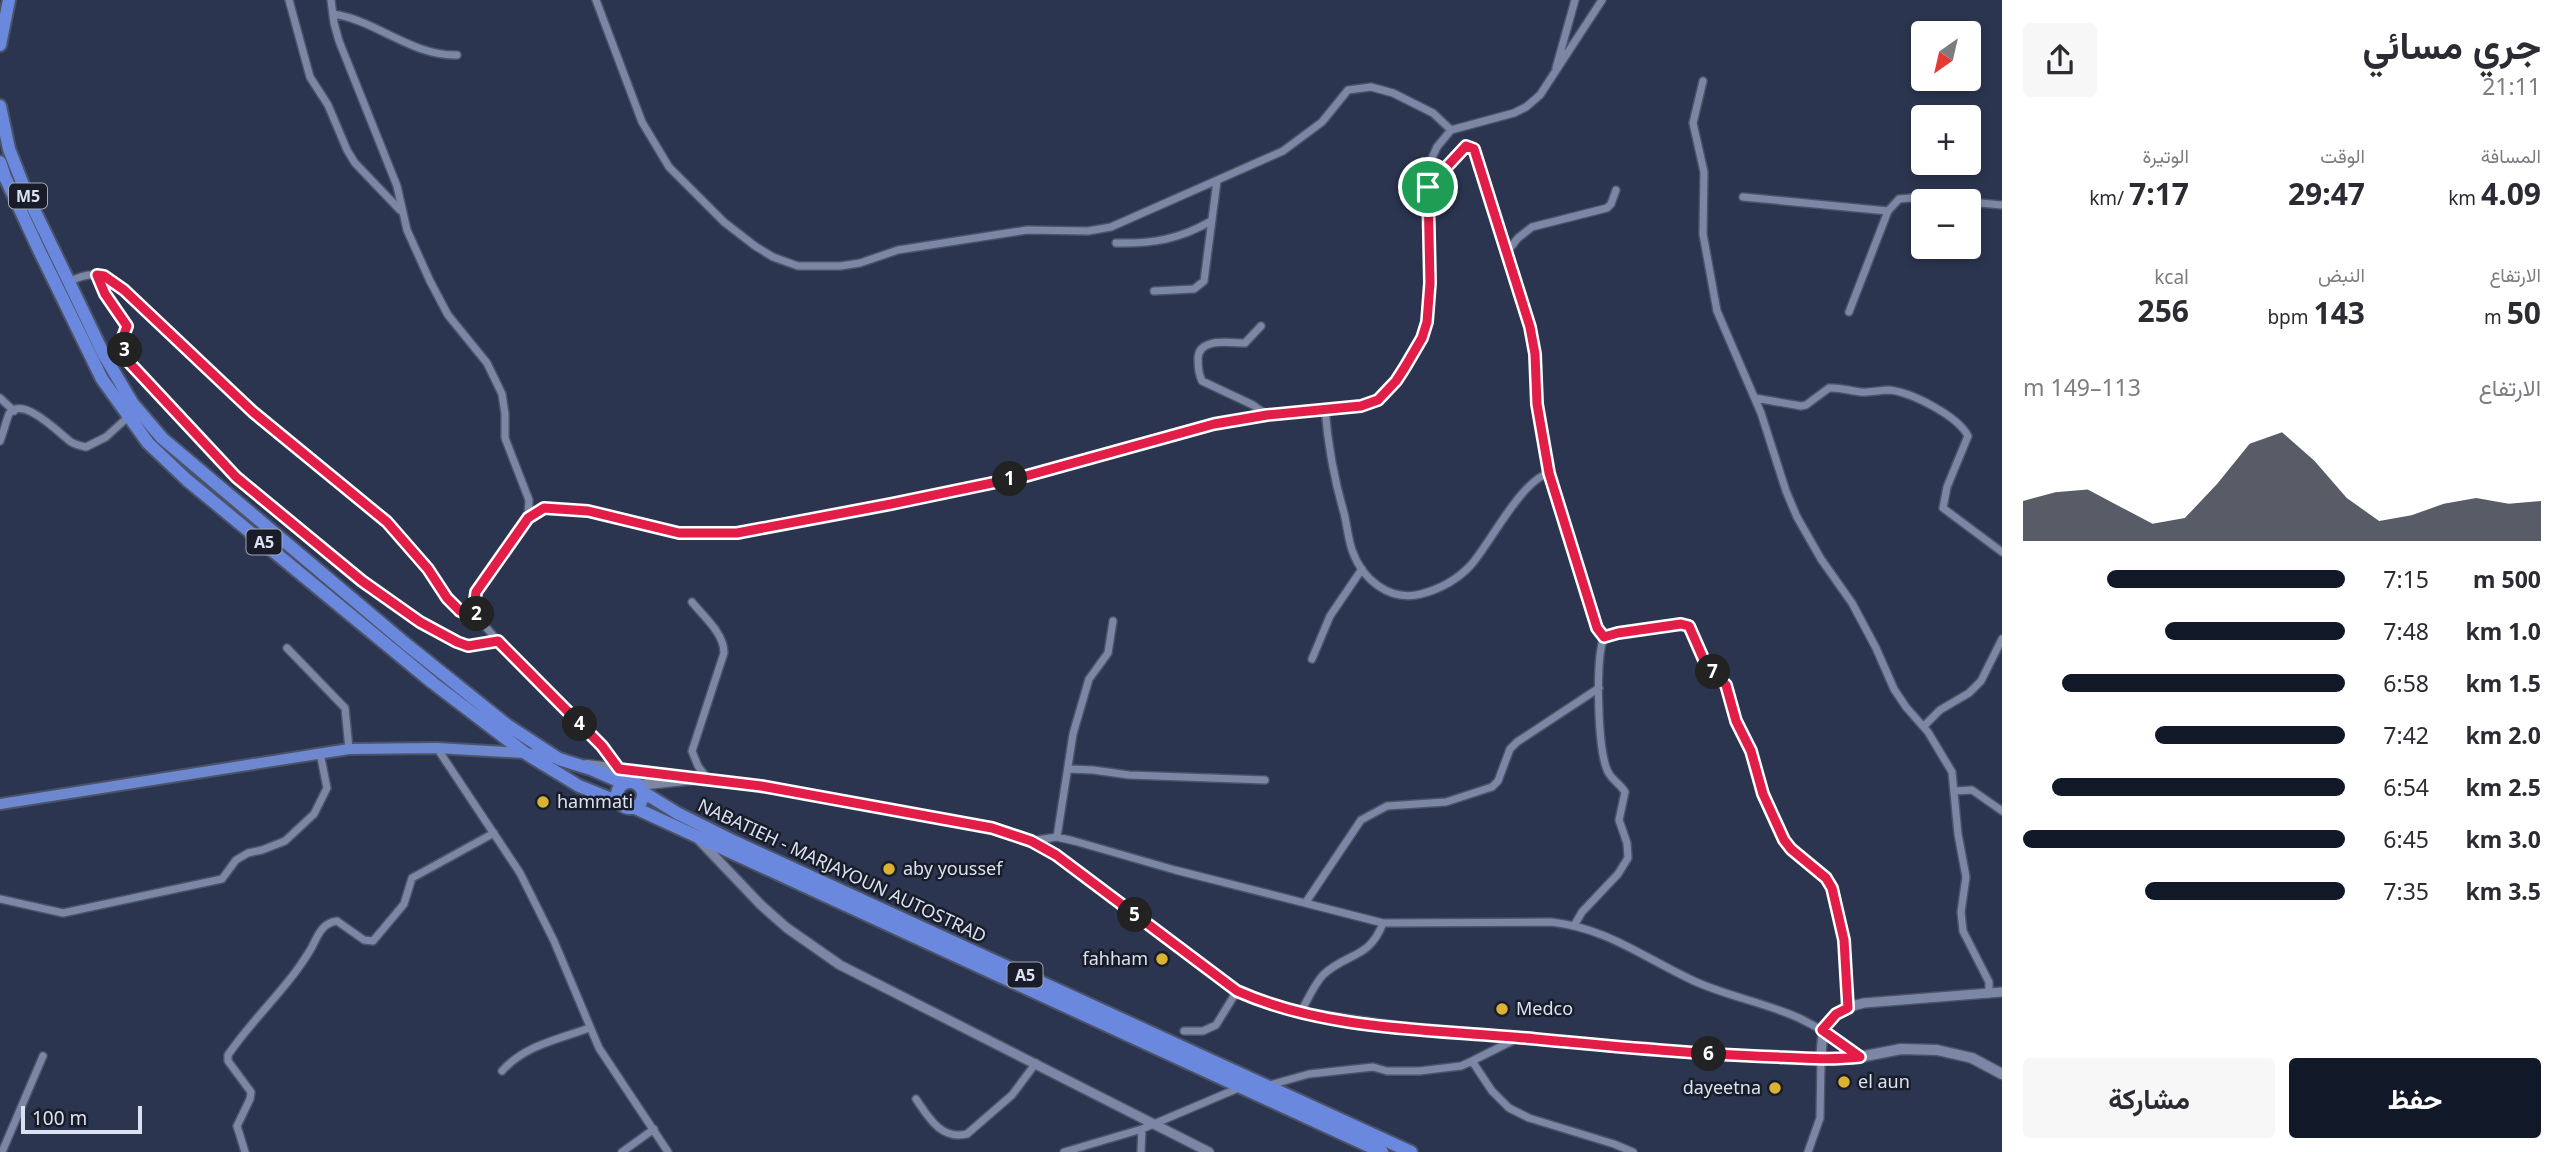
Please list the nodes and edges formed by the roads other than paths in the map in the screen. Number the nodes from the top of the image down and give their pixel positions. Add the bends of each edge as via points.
1 (9, 0) edge
2 (289, 0) edge
3 (331, 0) edge
4 (596, 0) edge
5 (1576, 0) edge
6 (1602, 0) edge
7 (333, 14) junction
8 (0, 44) edge
9 (457, 55) dead end
10 (1554, 76) junction
11 (1703, 81) dead end
12 (0, 106) edge
13 (1451, 130) junction
14 (0, 162) edge
15 (1217, 181) junction
16 (1428, 187) junction
17 (1616, 190) dead end
18 (1743, 197) dead end
19 (1911, 198) edge
20 (1981, 203) edge
21 (2002, 205) edge
22 (1888, 211) junction
23 (403, 213) junction
24 (1211, 220) junction
25 (1116, 243) dead end
26 (1506, 253) junction
27 (97, 275) junction
28 (62, 284) junction
29 (1154, 291) dead end
30 (1849, 312) dead end
31 (1261, 326) dead end
32 (0, 398) edge
33 (1755, 398) junction
34 (1325, 409) junction
35 (14, 411) junction
36 (1267, 415) junction
37 (128, 417) junction
38 (0, 441) edge
39 (1549, 473) junction
40 (528, 518) junction
41 (2002, 552) edge
42 (1362, 569) junction
43 (362, 581) junction
44 (350, 596) junction
45 (692, 602) dead end
46 (478, 618) junction
47 (1112, 621) dead end
48 (1604, 637) junction
49 (2002, 639) edge
50 (498, 641) junction
51 (287, 648) dead end
52 (1312, 659) dead end
53 (1599, 688) junction
54 (1924, 726) junction
55 (437, 748) junction
56 (349, 749) junction
57 (320, 753) junction
58 (525, 753) junction
59 (559, 759) junction
60 (572, 763) junction
61 (619, 769) junction
62 (1069, 769) junction
63 (694, 779) junction
64 (1265, 780) dead end
65 (709, 781) junction
66 (633, 786) junction
67 (1954, 791) junction
68 (2001, 798) edge
69 (1989, 801) junction
70 (619, 802) junction
71 (0, 804) edge
72 (633, 807) junction
73 (2002, 811) edge
74 (494, 833) junction
75 (696, 837) junction
76 (1057, 837) junction
77 (1031, 841) junction
78 (0, 900) edge
79 (1306, 902) junction
80 (1383, 923) junction
81 (1576, 924) junction
82 (1237, 991) junction
83 (2002, 992) edge
84 (1989, 995) junction
85 (1848, 1008) junction
86 (1300, 1013) junction
87 (589, 1028) junction
88 (1822, 1030) junction
89 (1184, 1031) dead end
90 (1519, 1037) junction
91 (43, 1056) dead end
92 (1860, 1057) junction
93 (1821, 1060) junction
94 (1472, 1061) junction
95 (1036, 1063) junction
96 (502, 1071) dead end
97 (2002, 1074) edge
98 (1265, 1086) junction
99 (1242, 1087) junction
100 (916, 1100) dead end
101 (1153, 1123) junction
102 (654, 1129) junction
103 (1142, 1129) junction
104 (2, 1152) edge
105 (245, 1152) edge
106 (622, 1152) edge
107 (668, 1152) edge
108 (1064, 1152) edge
109 (1141, 1152) edge
110 (1209, 1152) edge
111 (1382, 1152) edge
112 (1411, 1152) edge
113 (1633, 1152) edge
114 (1808, 1152) edge

1 - 8 highway
2 - 23 street via 310,77 347,150
3 - 7 street
4 - 15 street via 642,122 669,167 755,246 799,266 860,263 898,250 1027,230 1111,227
5 - 10 street
6 - 10 street
7 - 9 street via 427,51
7 - 23 street
10 - 13 street via 1526,107
11 - 33 street via 1693,122 1704,172 1705,258 1717,311
12 - 28 highway, NABATIEH - MARJAYOUN AUTOSTRAD / M5 via 9,149
13 - 15 street via 1413,101 1357,87 1303,138
13 - 16 street via 1431,159
14 - 28 highway, NABATIEH - MARJAYOUN AUTOSTRAD / M5
15 - 24 street
16 - 26 street via 1470,146
16 - 34 street via 1430,291 1422,338 1396,381 1378,400
17 - 26 street via 1607,208 1532,227
18 - 22 street
19 - 22 street via 1899,199
20 - 21 street
22 - 30 street
23 - 40 street via 442,304 487,363 502,394 505,438 529,500
24 - 25 street via 1180,236
24 - 29 street via 1207,269 1200,285
26 - 39 street via 1533,341 1537,404
27 - 28 street via 82,275
27 - 43 street via 127,326 123,337 126,359 135,370 236,477
27 - 46 street via 124,290 253,412 387,522 447,598 460,611
28 - 37 highway, NABATIEH - MARJAYOUN AUTOSTRAD / A5 via 102,379
28 - 44 highway, NABATIEH - MARJAYOUN AUTOSTRAD / A5 via 133,404 162,438
31 - 36 street via 1245,343 1203,346 1198,366 1202,381
32 - 35 street
33 - 41 street via 1801,406 1829,388 1866,393 1888,390 1947,416 1968,436 1943,508
33 - 54 street via 1797,517 1859,615 1894,689
34 - 36 street
34 - 42 street via 1336,487
35 - 37 street via 25,409 71,442 86,447
35 - 38 street
36 - 40 street via 1191,429 1037,473 760,530 679,533 560,508 544,508
37 - 58 highway, NABATIEH - MARJAYOUN AUTOSTRAD / A5 via 187,480
39 - 42 street via 1530,485 1454,581 1417,595 1400,596 1377,586
39 - 48 street via 1585,596
40 - 46 street via 476,592
42 - 52 street via 1330,616
43 - 44 street
43 - 50 street via 457,642 468,646
44 - 59 highway, NABATIEH - MARJAYOUN AUTOSTRAD / A5 via 507,724
45 - 65 street via 724,645 692,751
46 - 50 street
47 - 62 street via 1108,653 1089,679 1073,734
48 - 53 street
48 - 85 street via 1681,624 1693,632 1707,667 1726,685 1763,794 1784,840 1832,888 1844,940
49 - 54 street via 1981,681
50 - 61 street
51 - 56 street via 345,708
53 - 79 street via 1517,742 1492,787 1446,802 1387,806 1361,820
53 - 81 street via 1603,755 1609,776 1625,792 1619,820 1629,850 1619,874
54 - 67 street via 1948,764
55 - 56 main road
55 - 58 main road
55 - 74 street
56 - 57 main road
57 - 71 main road
57 - 78 street via 327,788 314,814 285,841 236,860 222,878 64,913
58 - 59 main road
58 - 70 highway, NABATIEH - MARJAYOUN AUTOSTRAD / A5 via 579,786
59 - 60 highway, NABATIEH - MARJAYOUN AUTOSTRAD / A5
60 - 61 main road
60 - 66 highway, NABATIEH - MARJAYOUN AUTOSTRAD / A5
61 - 63 main road
61 - 66 street
62 - 64 street
62 - 76 street
63 - 65 main road
63 - 66 main road
65 - 77 main road via 761,786 978,826
66 - 70 highway via 618,790
66 - 72 highway via 640,803
66 - 98 highway, NABATIEH - MARJAYOUN AUTOSTRAD / A5 via 725,837
67 - 69 street via 1972,790
67 - 84 street via 1966,877 1963,931 1989,982
68 - 69 street
69 - 73 street
70 - 72 highway, A5
72 - 75 highway, NABATIEH - MARJAYOUN AUTOSTRAD / A5
74 - 87 street via 543,918
74 - 105 street via 412,878 404,904 373,941 337,921 319,932 298,967 228,1055 251,1092 237,1126
75 - 95 street via 800,939 840,965
75 - 99 highway, NABATIEH - MARJAYOUN AUTOSTRAD / A5
76 - 77 street
76 - 79 street
77 - 82 main road via 1066,862
79 - 80 street
80 - 81 street
80 - 86 street via 1368,948 1324,975
81 - 88 street via 1695,981
82 - 86 main road
82 - 89 street via 1216,1025 1203,1031
83 - 84 street
84 - 85 street via 1864,1003
85 - 88 street
86 - 90 main road
87 - 96 street via 524,1052
87 - 102 street
88 - 92 street
88 - 93 street
90 - 93 main road
90 - 94 street
91 - 104 street
92 - 93 main road
92 - 97 main road via 1901,1049 1937,1050 1972,1058
93 - 114 street via 1820,1118
94 - 98 street via 1419,1071 1373,1067 1309,1074
94 - 113 street via 1492,1091 1520,1114
95 - 100 street via 1012,1095 967,1134 946,1134
95 - 101 street
98 - 112 highway, NABATIEH - MARJAYOUN AUTOSTRAD / A5
99 - 101 street
99 - 111 highway, NABATIEH - MARJAYOUN AUTOSTRAD / A5
101 - 103 street
101 - 110 street
102 - 106 street
102 - 107 street
103 - 108 street
103 - 109 street

